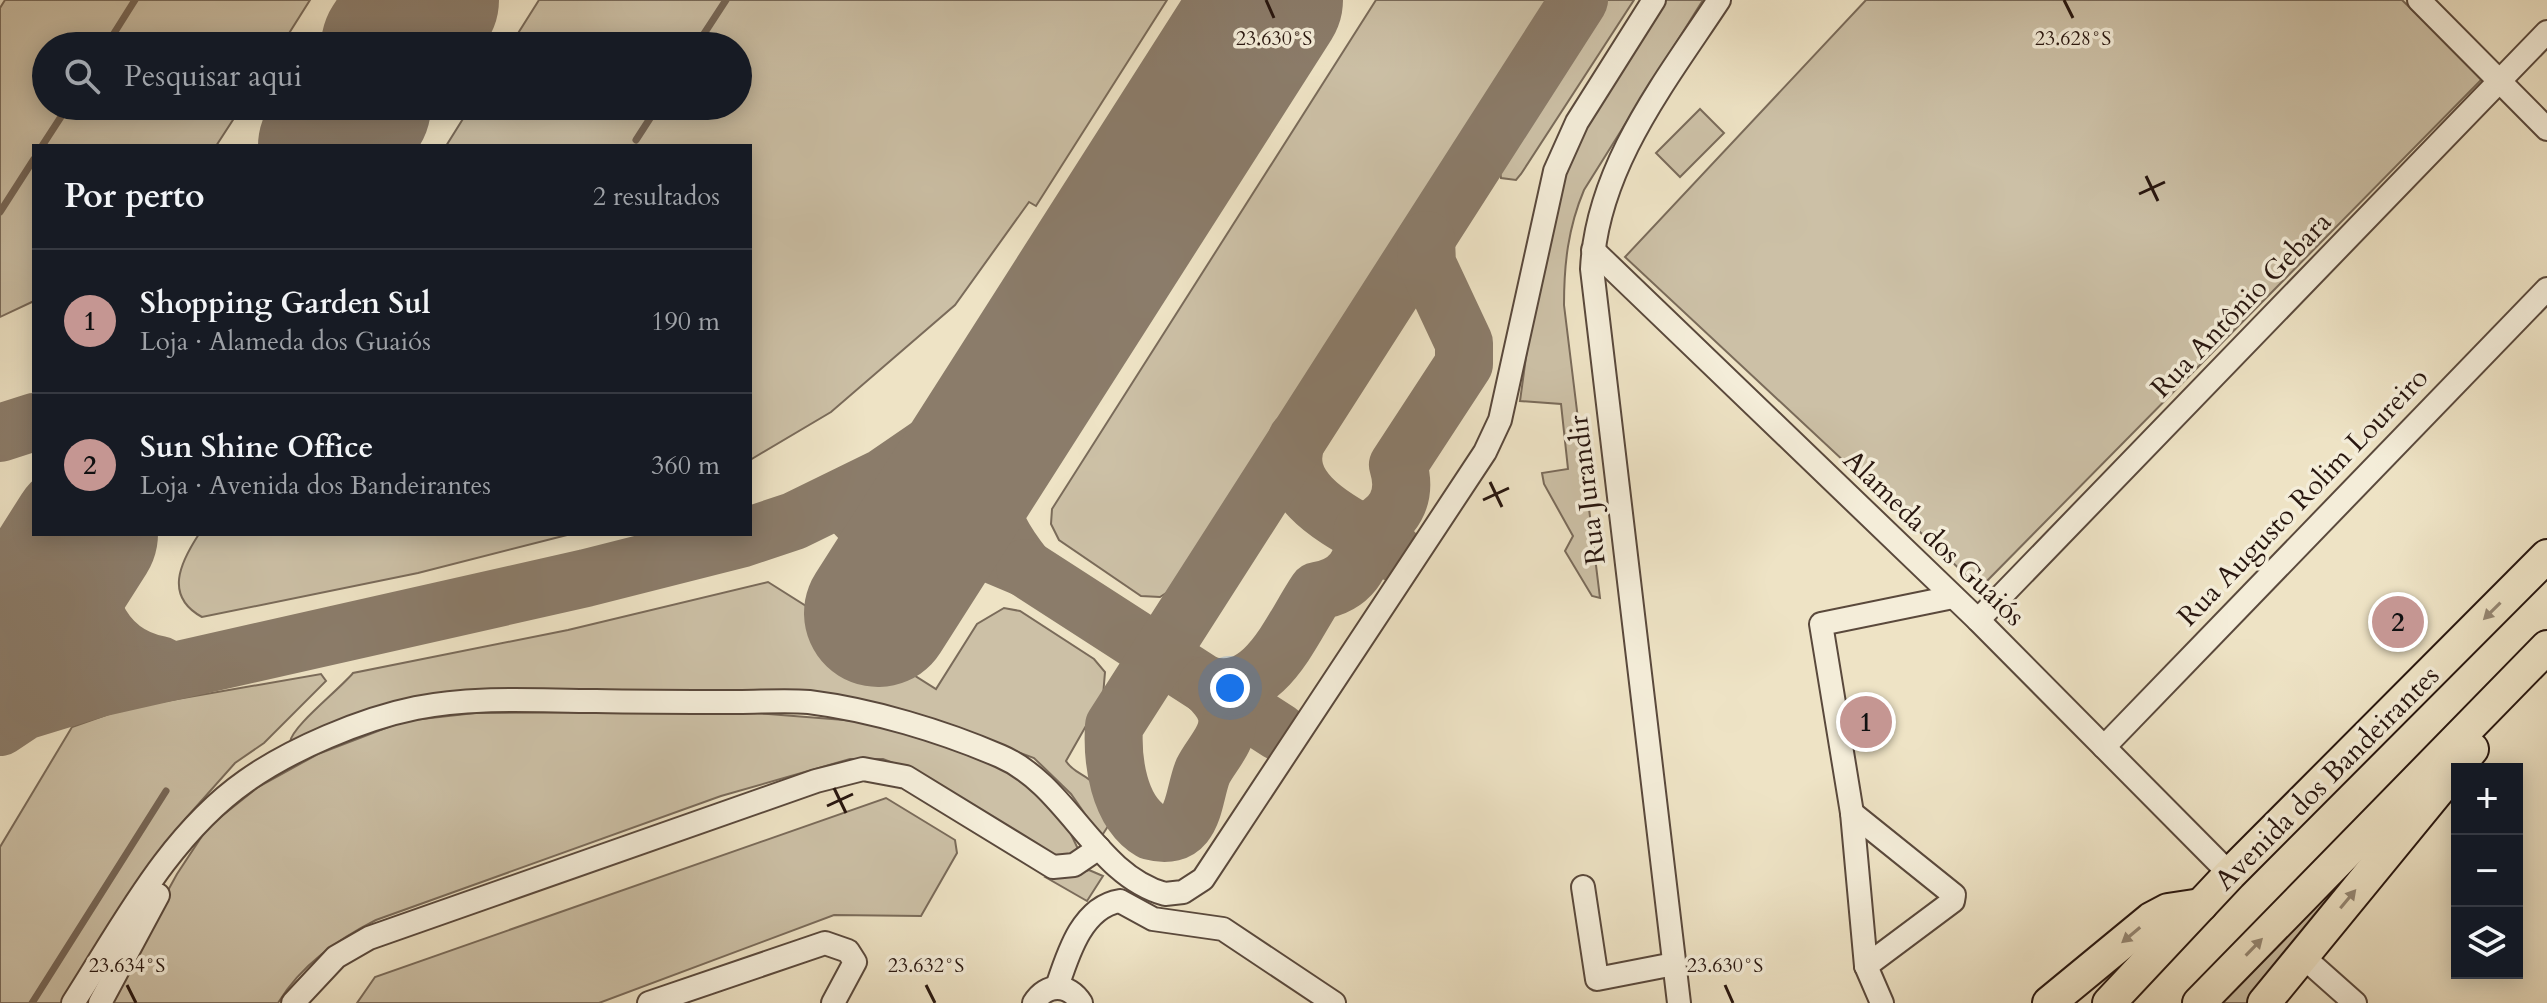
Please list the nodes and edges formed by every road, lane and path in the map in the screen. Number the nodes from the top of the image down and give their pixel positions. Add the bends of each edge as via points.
1 (1654, 0) edge
2 (1719, 0) edge
3 (2419, 0) edge
4 (2547, 32) edge
5 (2499, 81) junction
6 (2547, 129) edge
7 (1593, 250) junction
8 (2547, 289) edge
9 (2547, 556) edge
10 (1953, 597) junction
11 (1978, 620) junction
12 (2545, 652) edge
13 (2518, 678) junction
14 (2104, 747) junction
15 (1852, 813) junction
16 (179, 846) junction
17 (1099, 848) junction
18 (2230, 874) junction
19 (1583, 887) dead end
20 (2201, 905) junction
21 (2301, 955) junction
22 (1674, 964) junction
23 (1866, 966) junction
24 (1057, 987) junction
25 (73, 1003) edge
26 (100, 1003) edge
27 (293, 1003) edge
28 (649, 1003) edge
29 (833, 1003) edge
30 (1034, 1003) edge
31 (1081, 1003) edge
32 (1334, 1003) edge
33 (1679, 1003) edge
34 (1882, 1003) edge
35 (2049, 1003) edge
36 (2109, 1003) edge
37 (2199, 1003) edge
38 (2264, 1003) edge
39 (2355, 1003) edge

1 - 17 street via 1577,122 1555,171 1500,420 1485,452 1203,879 1183,892 1155,892
2 - 7 street, Rua Jurandir via 1615,168
3 - 5 street
4 - 5 street, Rua Antônio Gebara
5 - 6 street
5 - 11 street, Rua Antônio Gebara
7 - 10 street, Alameda dos Guaiós
7 - 22 street, Rua Jurandir
8 - 14 street, Rua Augusto Rolim Loureiro
9 -> 18 highway, Avenida dos Bandeirantes
10 - 11 street, Alameda dos Guaiós
10 - 15 street via 1821,624
11 - 14 street, Alameda dos Guaiós
12 - 13 highway
21 -> 13 highway via 2487,731
37 -> 13 highway
14 - 18 street, Alameda dos Guaiós
15 - 23 street
15 - 23 street via 1950,889 1955,899
16 - 17 street via 206,813 280,760 386,715 476,701 831,706 977,746 1023,767 1040,779
16 - 25 street
16 - 26 street
17 - 27 street via 1074,865 1053,867 906,777 863,769 369,938 336,957
18 - 20 highway, Avenida dos Bandeirantes
19 - 22 street via 1597,979
20 -> 35 highway via 2168,910 2151,919
20 - 36 highway, Avenida dos Bandeirantes
21 - 38 highway
21 - 39 street
22 - 33 street, Rua Jurandir
23 - 34 street
24 - 30 street via 1040,993
24 - 31 street via 1068,989
24 - 32 street via 1080,932 1098,908 1120,901 1153,919 1223,929
28 - 29 street via 815,946 836,944 848,951 854,967

